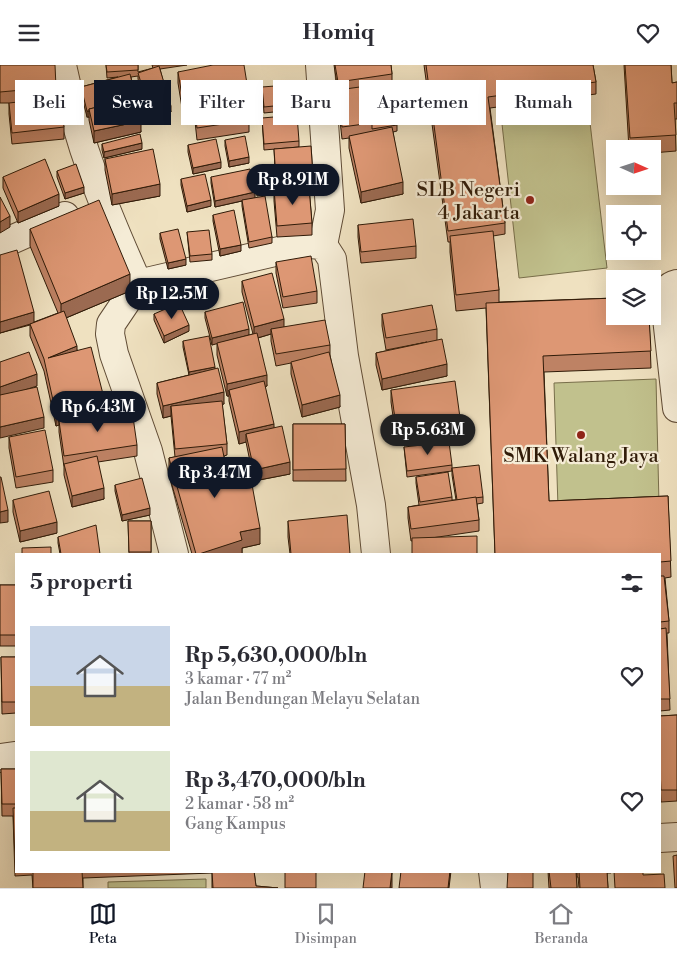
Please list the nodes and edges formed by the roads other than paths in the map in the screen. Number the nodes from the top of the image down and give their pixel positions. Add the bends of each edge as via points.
1 (62, 65) edge
2 (320, 65) edge
3 (101, 201) junction
4 (0, 245) edge
5 (323, 245) junction
6 (138, 284) junction
7 (677, 284) edge
8 (677, 407) edge
9 (174, 553) edge
10 (376, 553) edge
11 (15, 756) edge
12 (0, 758) edge
13 (677, 837) edge
14 (661, 838) edge
15 (493, 873) edge
16 (494, 888) edge

1 - 3 street via 72,115
2 - 5 street via 330,210
3 - 4 street
3 - 6 street
5 - 6 street via 309,244
5 - 10 street via 332,259
6 - 9 street via 112,324 110,333 114,354 148,451
7 - 8 street via 666,291 665,300
11 - 12 street
13 - 14 street
15 - 16 street

